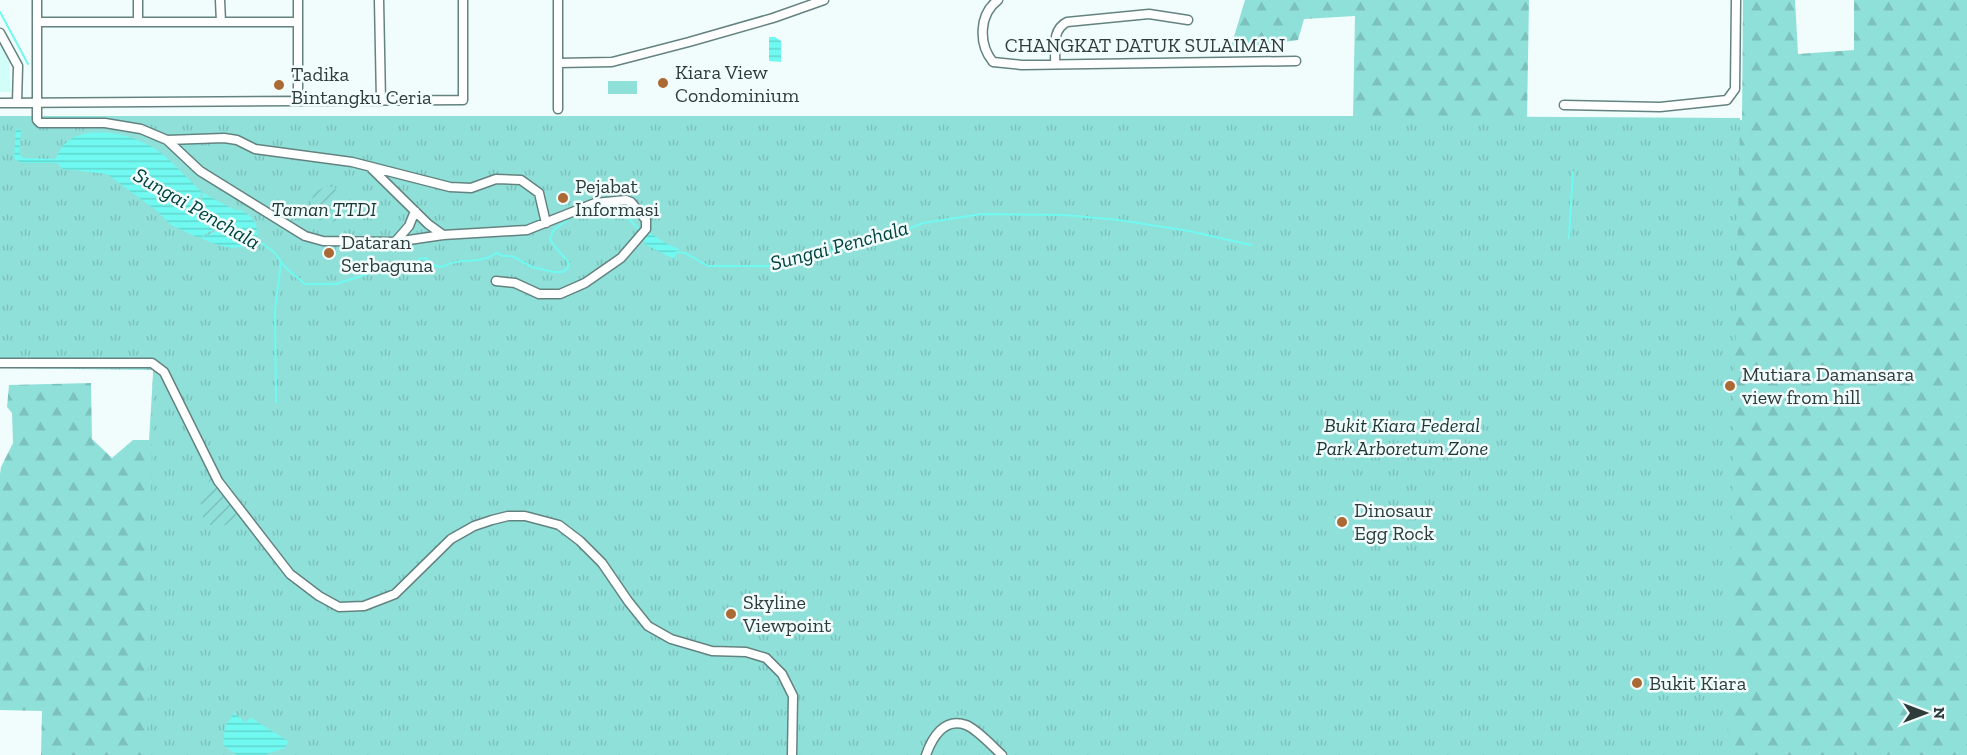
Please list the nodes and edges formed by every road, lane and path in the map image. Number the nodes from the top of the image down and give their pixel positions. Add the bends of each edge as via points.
1 (37, 0) edge
2 (138, 0) edge
3 (220, 0) edge
4 (298, 0) edge
5 (380, 0) edge
6 (463, 0) edge
7 (558, 0) edge
8 (824, 0) edge
9 (998, 0) edge
10 (1736, 0) edge
11 (1188, 20) dead end
12 (37, 22) junction
13 (138, 22) junction
14 (221, 22) junction
15 (298, 22) junction
16 (0, 33) edge
17 (1296, 61) dead end
18 (558, 63) junction
19 (1056, 64) junction
20 (381, 100) junction
21 (298, 101) junction
22 (0, 103) edge
23 (17, 103) junction
24 (38, 103) junction
25 (1564, 105) dead end
26 (558, 109) dead end
27 (167, 140) junction
28 (369, 166) junction
29 (415, 211) junction
30 (546, 224) junction
31 (443, 235) junction
32 (395, 242) junction
33 (496, 281) dead end
34 (0, 363) edge
35 (792, 755) edge
36 (926, 755) edge
37 (1002, 755) edge

1 - 12 street
2 - 13 street
3 - 14 street
4 - 15 street
5 - 20 street
6 - 20 street via 463,100
7 - 18 street
8 - 18 street via 612,62
9 - 19 street, CHANGKAT DATUK SULAIMAN via 989,6 983,20 984,46 993,62
10 - 25 street via 1735,89 1727,100 1660,107
11 - 19 street via 1149,14 1067,22 1056,32
12 - 13 street
12 - 24 street
13 - 14 street
14 - 15 street
15 - 21 street
16 - 23 street via 18,66
17 - 19 street, CHANGKAT DATUK SULAIMAN
18 - 26 street
20 - 21 street
21 - 24 street
22 - 23 street
23 - 24 street
24 - 27 street via 40,123 105,123 141,129
27 - 28 street via 224,138 274,153
27 - 32 street via 200,171 305,236 323,241
28 - 29 street
28 - 30 street via 450,187 471,188 496,179 522,180 539,193
29 - 31 street
29 - 32 street via 410,226
30 - 31 street via 527,230
30 - 33 street via 595,203 626,200 646,220 643,232 621,258 561,294 539,294 515,283
31 - 32 street
34 - 35 street via 152,363 164,372 218,481 290,574 339,607 364,606 395,594 451,538 474,526 508,516 559,525 602,563 648,626 671,639 712,651 746,652 766,658 782,674 793,696
36 - 37 street via 940,729 958,724 968,725

